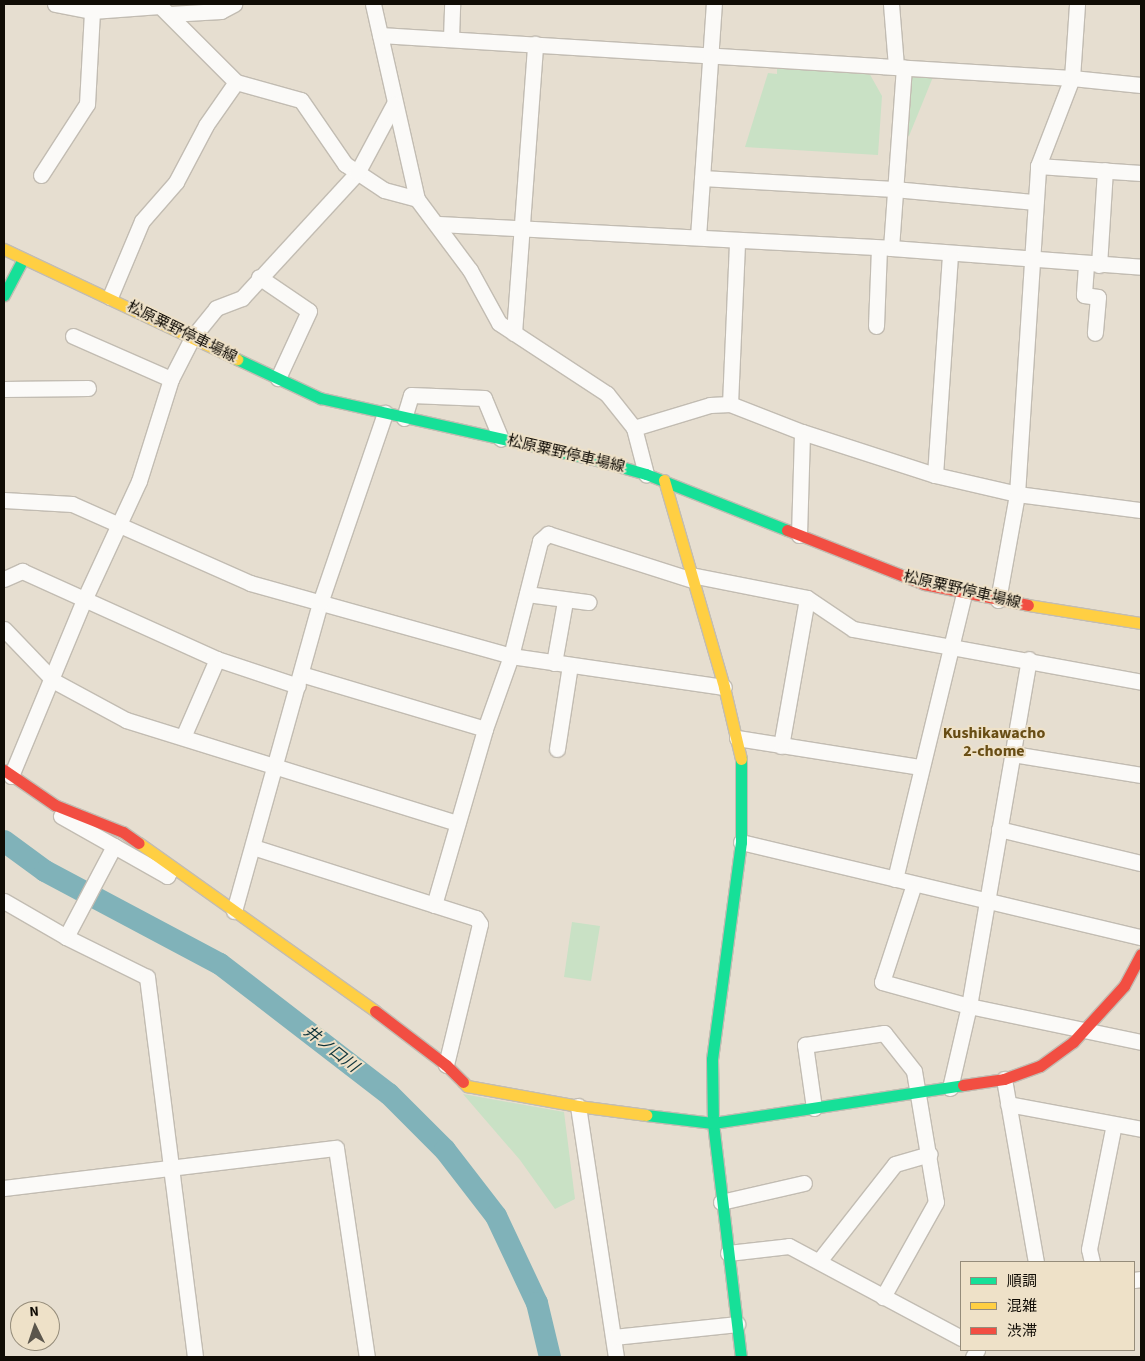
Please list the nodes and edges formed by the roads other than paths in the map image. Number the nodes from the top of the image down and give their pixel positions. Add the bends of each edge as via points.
1 (55, 4) edge
2 (234, 4) edge
3 (373, 4) edge
4 (452, 4) edge
5 (714, 4) edge
6 (891, 4) edge
7 (1076, 4) edge
8 (163, 8) edge
9 (92, 11) junction
10 (380, 35) junction
11 (451, 38) junction
12 (535, 44) junction
13 (710, 56) junction
14 (900, 67) junction
15 (1072, 78) junction
16 (236, 82) junction
17 (1141, 86) edge
18 (394, 104) junction
19 (1038, 166) junction
20 (1105, 170) junction
21 (357, 173) junction
22 (1141, 173) edge
23 (41, 175) dead end
24 (702, 178) junction
25 (894, 189) junction
26 (417, 199) junction
27 (1035, 202) junction
28 (437, 224) junction
29 (522, 228) junction
30 (698, 237) junction
31 (737, 241) junction
32 (885, 248) junction
33 (4, 249) edge
34 (950, 254) junction
35 (23, 258) junction
36 (1034, 261) junction
37 (1092, 264) junction
38 (1141, 267) edge
39 (259, 277) junction
40 (4, 295) edge
41 (110, 298) junction
42 (876, 326) dead end
43 (1095, 333) dead end
44 (514, 334) junction
45 (73, 336) dead end
46 (192, 338) junction
47 (278, 378) junction
48 (171, 379) junction
49 (88, 388) dead end
50 (4, 389) edge
51 (730, 404) junction
52 (385, 413) junction
53 (404, 418) junction
54 (634, 428) junction
55 (802, 432) junction
56 (502, 439) junction
57 (646, 474) junction
58 (935, 475) junction
59 (664, 480) junction
60 (1018, 494) junction
61 (4, 500) edge
62 (1141, 510) edge
63 (119, 526) junction
64 (799, 535) junction
65 (691, 577) junction
66 (4, 580) edge
67 (964, 593) junction
68 (527, 594) junction
69 (807, 598) junction
70 (84, 600) junction
71 (998, 600) junction
72 (564, 601) junction
73 (588, 602) dead end
74 (320, 603) junction
75 (1141, 623) edge
76 (4, 629) edge
77 (949, 646) junction
78 (511, 656) junction
79 (216, 659) junction
80 (1029, 659) junction
81 (554, 663) junction
82 (570, 665) junction
83 (300, 680) junction
84 (54, 681) junction
85 (1141, 682) edge
86 (724, 687) junction
87 (485, 729) junction
88 (183, 738) junction
89 (737, 738) junction
90 (781, 746) junction
91 (557, 749) dead end
92 (1013, 754) junction
93 (276, 766) junction
94 (921, 767) junction
95 (8, 773) edge
96 (1141, 775) edge
97 (55, 805) junction
98 (457, 823) junction
99 (1000, 830) junction
100 (741, 842) junction
101 (253, 846) junction
102 (112, 850) junction
103 (1141, 863) edge
104 (171, 868) junction
105 (895, 879) junction
106 (914, 884) junction
107 (4, 901) edge
108 (987, 902) junction
109 (434, 905) junction
110 (234, 911) junction
111 (68, 932) junction
112 (1141, 937) edge
113 (1141, 954) edge
114 (969, 1006) junction
115 (1087, 1030) junction
116 (1141, 1042) edge
117 (446, 1065) junction
118 (1004, 1079) junction
119 (950, 1088) junction
120 (919, 1093) junction
121 (1008, 1104) junction
122 (578, 1106) junction
123 (814, 1108) junction
124 (713, 1123) junction
125 (1114, 1124) junction
126 (1141, 1128) edge
127 (930, 1154) junction
128 (171, 1168) junction
129 (804, 1183) dead end
130 (4, 1188) edge
131 (721, 1202) junction
132 (728, 1253) junction
133 (1036, 1261) edge
134 (1092, 1261) edge
135 (819, 1262) junction
136 (883, 1297) junction
137 (737, 1324) junction
138 (614, 1337) junction
139 (960, 1337) edge
140 (195, 1357) edge
141 (367, 1357) edge
142 (616, 1357) edge
143 (741, 1357) edge

1 - 9 street
2 - 8 street via 221,11
3 - 10 street
4 - 11 street
5 - 13 street
6 - 14 street
7 - 15 street
8 - 9 street
8 - 16 street via 193,42
9 - 23 street via 87,104
10 - 11 street
10 - 18 street
11 - 12 street
12 - 13 street
12 - 29 street
13 - 14 street
13 - 24 street
14 - 15 street
14 - 25 street
15 - 17 street
15 - 19 street
16 - 21 street via 301,100 345,164
16 - 41 street via 206,125 176,182 142,221
18 - 21 street
18 - 26 street
19 - 20 street
19 - 27 street
20 - 22 street
20 - 37 street
21 - 26 street via 384,190
21 - 39 street
24 - 25 street
24 - 30 street
25 - 27 street
25 - 32 street
26 - 28 street
27 - 36 street
28 - 29 street
28 - 44 street via 470,270 500,322
29 - 30 street
29 - 44 street
30 - 31 street
31 - 32 street
31 - 51 street
32 - 34 street
32 - 42 street
33 - 35 street, 松原粟野停車場線
34 - 36 street
34 - 58 street
35 - 40 street
35 - 41 street, 松原粟野停車場線
36 - 37 street
36 - 60 street
37 - 38 street
37 - 43 street via 1084,295 1098,297
39 - 46 street via 242,298 216,308
39 - 47 street via 309,311
41 - 46 street, 松原粟野停車場線
44 - 54 street via 589,379 607,394
45 - 48 street
46 - 47 street, 松原粟野停車場線
46 - 48 street
47 - 52 street, 松原粟野停車場線 via 320,398
48 - 63 street via 139,481
49 - 50 street
51 - 54 street via 710,405
51 - 55 street
52 - 53 street, 松原粟野停車場線
52 - 74 street
53 - 56 street, 松原粟野停車場線
53 - 56 street via 411,395 484,398
54 - 57 street
55 - 58 street
55 - 64 street
56 - 57 street, 松原粟野停車場線
57 - 59 street, 松原粟野停車場線
58 - 60 street
59 - 64 street, 松原粟野停車場線
59 - 65 street
60 - 62 street
60 - 71 street
61 - 63 street via 72,504
63 - 70 street
63 - 74 street via 250,583
64 - 67 street, 松原粟野停車場線 via 896,575
65 - 68 street via 548,534 540,541
65 - 69 street
65 - 86 street
66 - 70 street via 22,571
67 - 71 street, 松原粟野停車場線
67 - 77 street
68 - 72 street
68 - 78 street
69 - 77 street via 853,629
69 - 90 street
70 - 79 street
70 - 84 street
71 - 75 street, 松原粟野停車場線
72 - 73 street
72 - 81 street
74 - 78 street
74 - 83 street
76 - 84 street
77 - 80 street
77 - 94 street
78 - 81 street
78 - 87 street
79 - 83 street
79 - 88 street
80 - 85 street
80 - 92 street
81 - 82 street
82 - 86 street
82 - 91 street
83 - 87 street
83 - 93 street
84 - 88 street via 126,720
84 - 95 street
86 - 89 street
87 - 98 street
88 - 93 street
89 - 90 street
89 - 100 street via 743,804
90 - 94 street
92 - 96 street
92 - 99 street
93 - 98 street
93 - 101 street
94 - 105 street
95 - 97 street
97 - 102 street via 61,816
97 - 104 street via 123,832
98 - 109 street
99 - 103 street
99 - 108 street
100 - 105 street
100 - 124 street via 712,1060
101 - 109 street
101 - 110 street
102 - 104 street via 167,876
102 - 111 street
104 - 110 street
105 - 106 street
106 - 108 street
106 - 114 street via 882,982
107 - 111 street
108 - 112 street
108 - 114 street
109 - 117 street via 476,918 480,924
110 - 117 street via 327,975
111 - 128 street via 148,977
113 - 115 street via 1124,986
114 - 115 street
114 - 119 street
115 - 116 street
115 - 118 street via 1040,1066
117 - 122 street via 467,1086
118 - 119 street
118 - 121 street
119 - 120 street
120 - 123 street
120 - 123 street via 914,1072 884,1033 805,1045
120 - 127 street
121 - 125 street
121 - 133 street
122 - 124 street
122 - 138 street
123 - 124 street
124 - 131 street
125 - 126 street
125 - 134 street via 1089,1249
127 - 135 street via 895,1164
127 - 136 street via 936,1202
128 - 130 street
128 - 140 street
128 - 141 street via 336,1148
129 - 131 street
131 - 132 street
132 - 135 street via 789,1246
132 - 137 street
135 - 136 street
136 - 139 street
137 - 138 street
137 - 143 street
138 - 142 street

